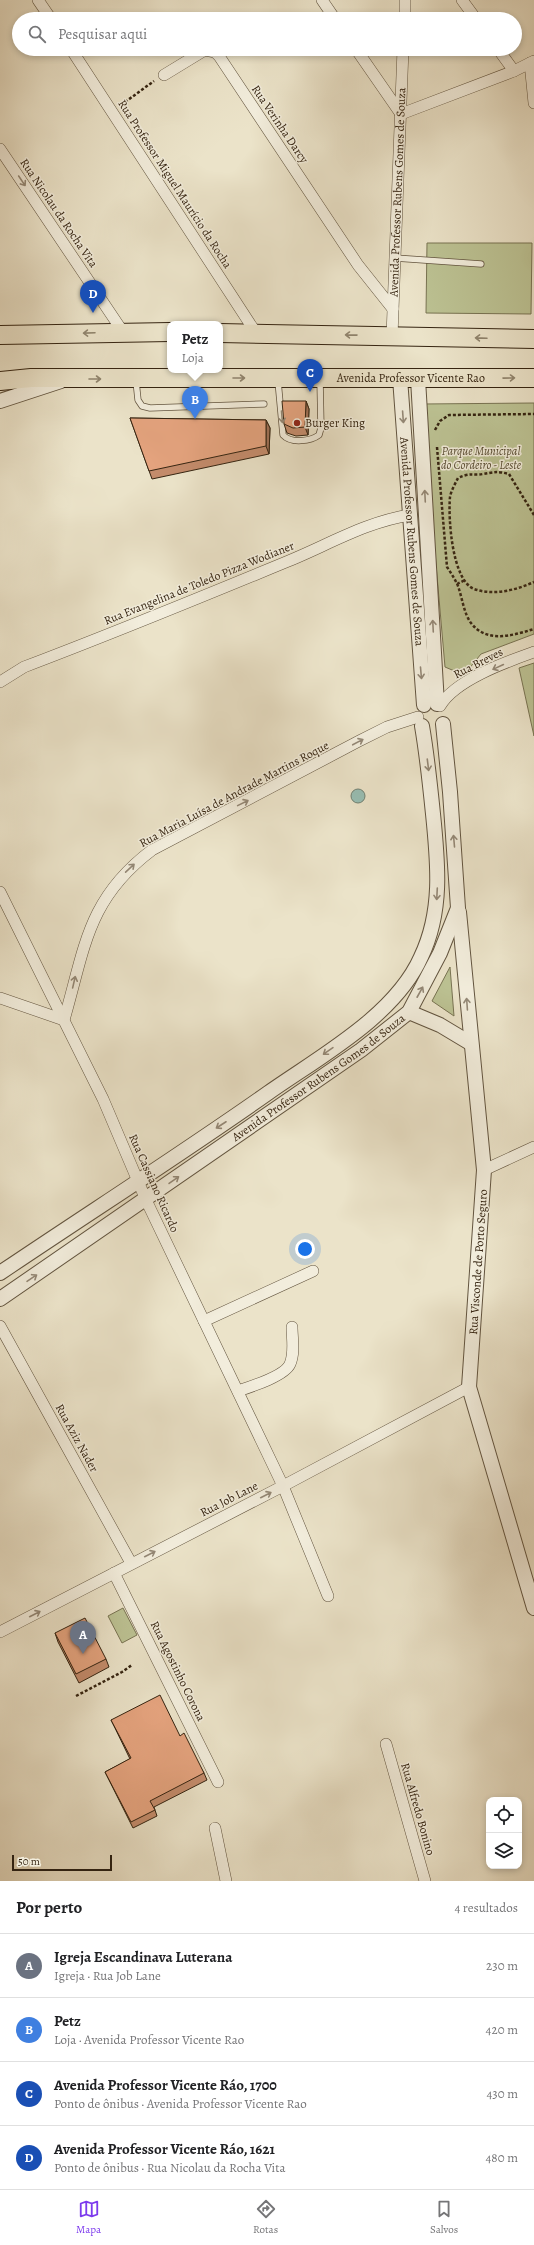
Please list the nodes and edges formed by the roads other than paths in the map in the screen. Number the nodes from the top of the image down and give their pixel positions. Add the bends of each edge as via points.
1 (38, 0) edge
2 (322, 0) edge
3 (405, 0) edge
4 (462, 0) edge
5 (46, 12) edge
6 (330, 12) edge
7 (404, 12) edge
8 (471, 12) edge
9 (76, 56) edge
10 (195, 56) edge
11 (219, 56) edge
12 (361, 56) edge
13 (403, 56) edge
14 (503, 56) edge
15 (532, 62) edge
16 (514, 71) junction
17 (164, 75) road end
18 (534, 103) edge
19 (400, 114) junction
20 (0, 149) edge
21 (395, 258) junction
22 (481, 264) dead end
23 (393, 309) junction
24 (123, 332) junction
25 (167, 332) edge
26 (223, 333) edge
27 (256, 333) junction
28 (0, 335) edge
29 (392, 336) junction
30 (534, 340) edge
31 (320, 378) junction
32 (400, 378) junction
33 (534, 378) edge
34 (69, 379) junction
35 (136, 379) junction
36 (278, 379) junction
37 (418, 379) junction
38 (0, 381) edge
39 (0, 401) edge
40 (264, 404) dead end
41 (411, 515) junction
42 (534, 652) edge
43 (0, 682) edge
44 (428, 712) junction
45 (443, 724) junction
46 (0, 892) edge
47 (458, 908) junction
48 (0, 998) edge
49 (409, 1012) junction
50 (373, 1018) junction
51 (64, 1020) junction
52 (385, 1032) junction
53 (352, 1034) junction
54 (470, 1043) junction
55 (361, 1050) junction
56 (534, 1148) edge
57 (484, 1170) junction
58 (138, 1180) junction
59 (146, 1200) junction
60 (313, 1271) dead end
61 (0, 1273) edge
62 (0, 1299) edge
63 (204, 1321) junction
64 (0, 1326) edge
65 (292, 1327) dead end
66 (470, 1387) junction
67 (238, 1391) junction
68 (283, 1486) junction
69 (131, 1563) junction
70 (114, 1573) junction
71 (328, 1596) dead end
72 (534, 1608) edge
73 (0, 1632) edge
74 (386, 1744) dead end
75 (218, 1782) dead end
76 (215, 1828) dead end
77 (226, 1881) edge
78 (425, 1881) edge

1 - 5 street
2 - 6 street
3 - 7 street
4 - 8 street
9 - 27 street, Rua Professor Miguel Maurício da Rocha
10 - 17 street, Rua Verinha Darcy
11 - 23 street, Rua Verinha Darcy via 358,265
12 - 19 street
13 - 19 street, Avenida Professor Rubens Gomes de Souza
14 - 16 street
15 - 16 street
15 - 18 street
16 - 19 street
19 - 21 street, Avenida Professor Rubens Gomes de Souza
20 -> 24 street, Rua Nicolau da Rocha Vita
21 - 22 lane
21 - 23 street, Avenida Professor Rubens Gomes de Souza
23 - 29 street, Avenida Professor Rubens Gomes de Souza
24 - 25 main road
24 -> 28 main road
26 - 27 main road
29 -> 27 main road
30 -> 29 main road
31 - 32 main road, Avenida Professor Vicente Rao
31 - 36 main road, Avenida Professor Vicente Rao
36 -> 31 lane via 283,435 291,440 314,439 319,435
32 - 37 main road, Avenida Professor Vicente Rao
32 -> 41 street, Avenida Professor Rubens Gomes de Souza
37 -> 33 main road, Avenida Professor Vicente Rao
34 -> 35 main road, Avenida Professor Vicente Rao
34 - 38 main road, Avenida Professor Vicente Rao via 31,378
34 - 39 street
35 -> 36 main road, Avenida Professor Vicente Rao
35 - 40 lane via 138,400 142,406 150,408
44 -> 37 street, Avenida Professor Rubens Gomes de Souza
41 - 43 street, Rua Evangelina de Toledo Pizza Wodianer via 370,526 270,569 24,667
41 -> 44 street, Avenida Professor Rubens Gomes de Souza
42 -> 44 street, Rua Breves via 497,667 452,691
44 - 45 street, Avenida Professor Rubens Gomes de Souza via 445,716
44 - 45 street via 433,730
44 -> 50 street, Avenida Professor Rubens Gomes de Souza via 437,904 421,958 394,1000
51 -> 44 street, Rua Maria Luísa de Andrade Martins Roque via 84,945 99,908 117,882 138,861 152,850 387,727
47 -> 45 street, Avenida Professor Rubens Gomes de Souza
46 - 51 street, Rua Cassiano Ricardo
49 -> 47 street, Avenida Professor Rubens Gomes de Souza via 440,953
54 -> 47 street, Rua Visconde de Porto Seguro
48 - 51 street
49 - 52 street, Avenida Professor Rubens Gomes de Souza
49 - 54 street via 440,1025
50 - 52 street via 375,1028
50 - 53 street, Avenida Professor Rubens Gomes de Souza
51 - 58 street, Rua Cassiano Ricardo via 103,1099
52 - 55 street, Avenida Professor Rubens Gomes de Souza
53 - 55 street via 359,1037
53 -> 58 street, Avenida Professor Rubens Gomes de Souza
54 - 57 street, Rua Visconde de Porto Seguro
59 -> 55 street, Avenida Professor Rubens Gomes de Souza
56 - 57 street
57 - 66 street, Rua Visconde de Porto Seguro
58 - 59 street, Rua Cassiano Ricardo
58 - 61 street, Avenida Professor Rubens Gomes de Souza
62 -> 59 street, Avenida Professor Rubens Gomes de Souza
59 - 63 street, Rua Cassiano Ricardo
60 - 63 street
63 - 67 street, Rua Cassiano Ricardo
64 - 69 street, Rua Aziz Nader
65 - 67 street via 290,1365 284,1371
66 - 68 street, Rua Job Lane
66 - 72 street, Rua Visconde de Porto Seguro
67 - 68 street, Rua Cassiano Ricardo
69 -> 68 street, Rua Job Lane
68 - 71 street
69 - 70 street, Rua Job Lane
73 -> 70 street, Rua Job Lane
70 - 75 street, Rua Agostinho Corona
74 - 78 street, Rua Alfredo Bonino
76 - 77 street

